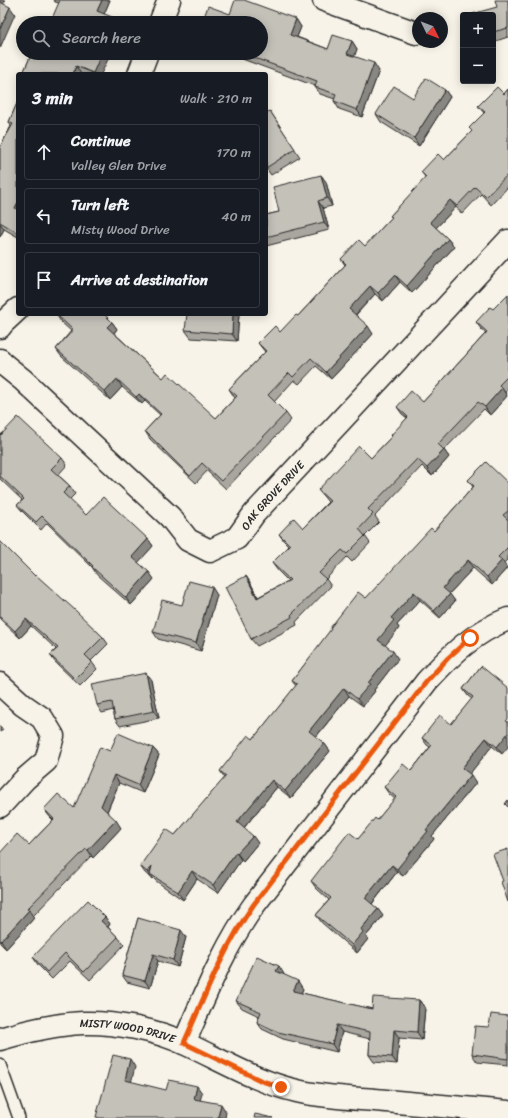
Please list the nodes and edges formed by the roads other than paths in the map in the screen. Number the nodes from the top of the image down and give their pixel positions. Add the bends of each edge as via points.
1 (169, 0) edge
2 (324, 0) edge
3 (163, 16) edge
4 (412, 32) edge
5 (145, 60) edge
6 (140, 72) edge
7 (508, 241) edge
8 (16, 312) edge
9 (0, 327) edge
10 (0, 360) edge
11 (508, 619) edge
12 (0, 684) edge
13 (0, 806) edge
14 (0, 1040) edge
15 (184, 1043) junction
16 (0, 1065) edge
17 (508, 1112) edge
18 (19, 1118) edge

1 - 3 street
2 - 4 street
5 - 6 street
7 - 10 street, OAK GROVE DRIVE via 254,514 237,538 210,551 188,540 170,517
8 - 9 street
11 - 15 street via 470,638 427,681 254,904 227,948
12 - 13 street via 42,718 53,736 46,761
14 - 15 street, MISTY WOOD DRIVE via 55,1026 83,1023 133,1028
15 - 17 street, MISTY WOOD DRIVE via 262,1081 298,1092
16 - 18 lane

